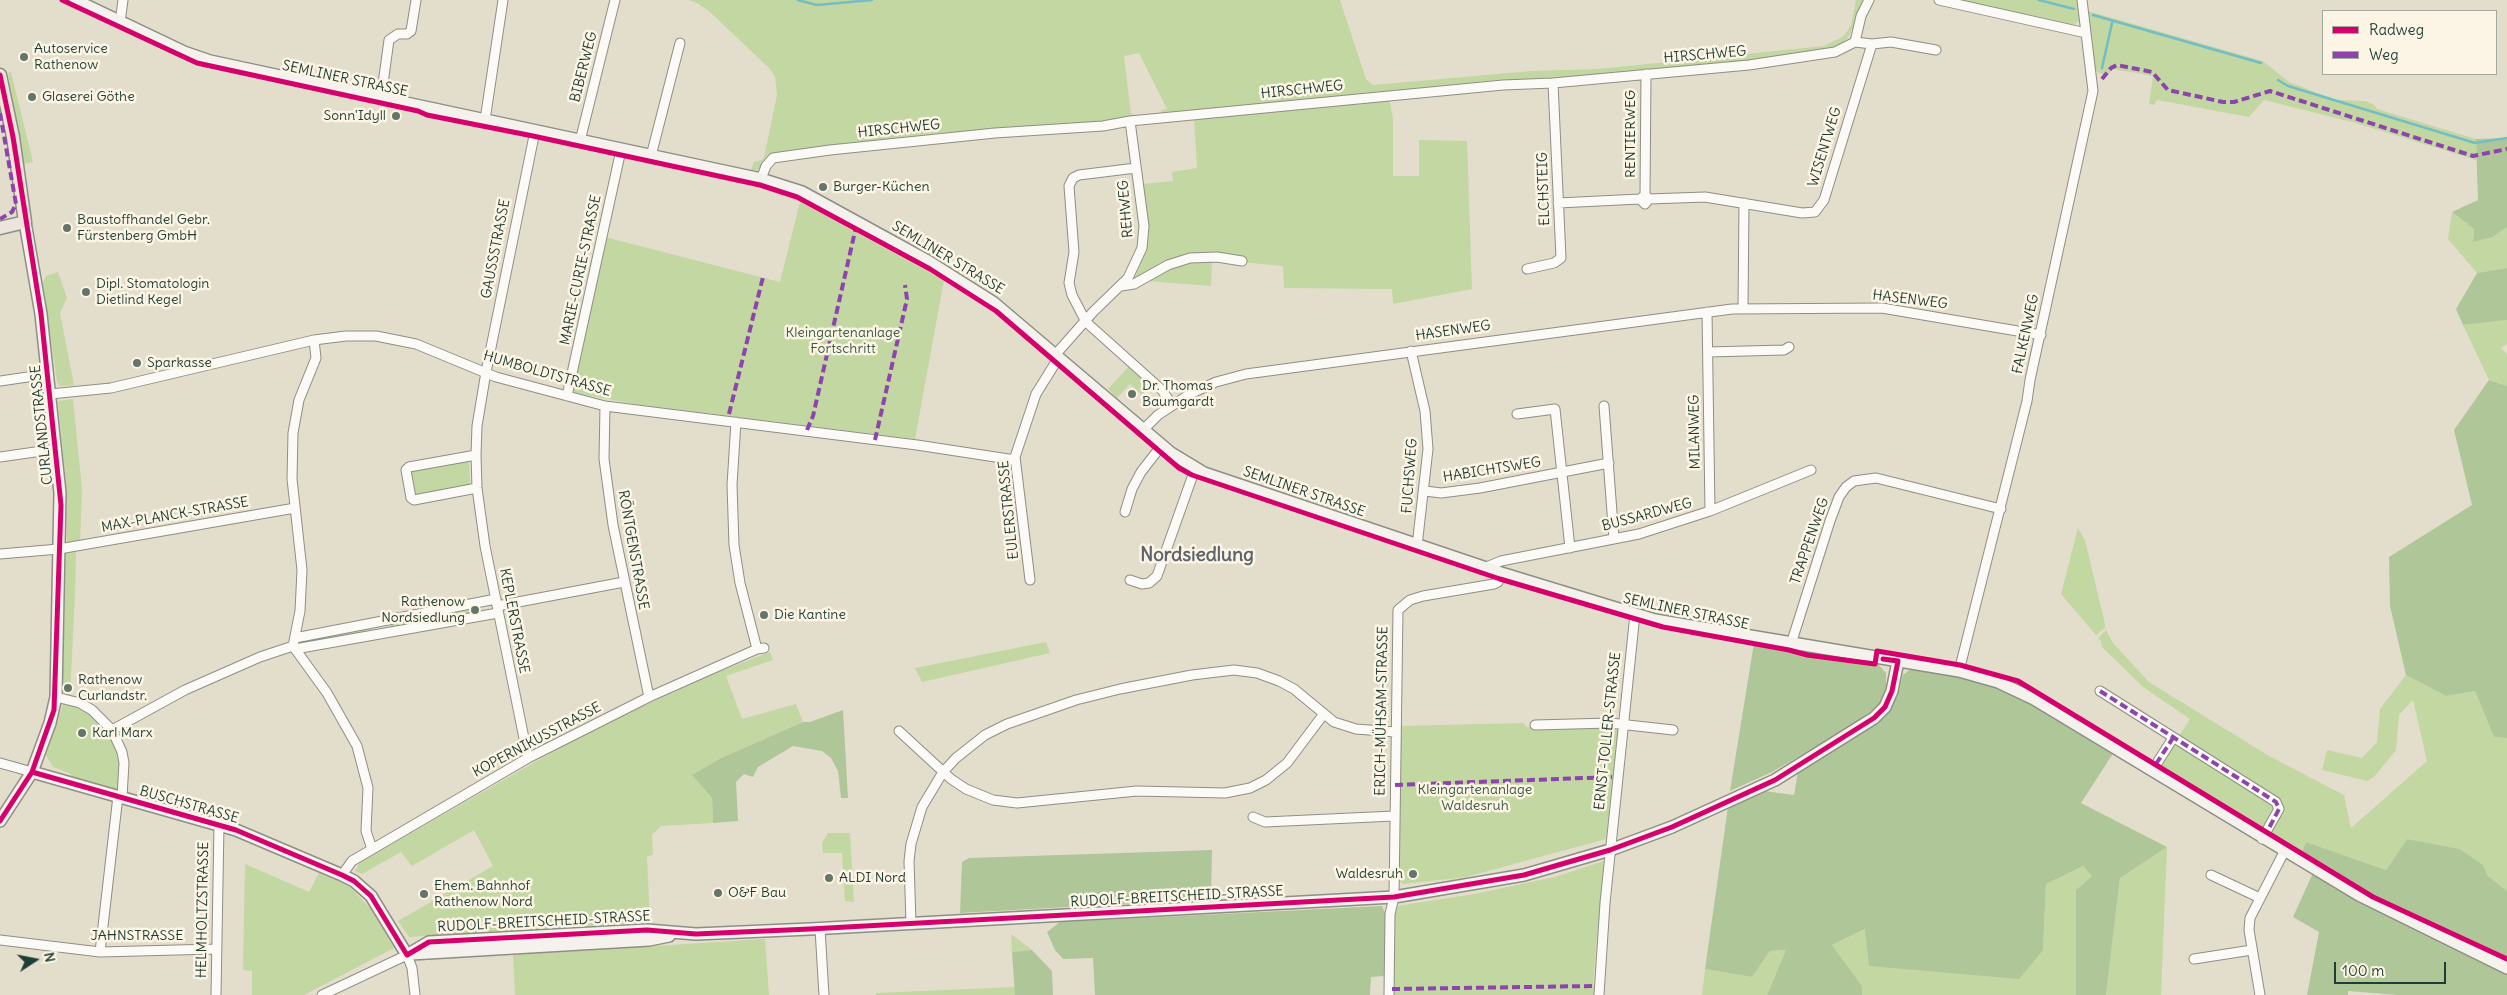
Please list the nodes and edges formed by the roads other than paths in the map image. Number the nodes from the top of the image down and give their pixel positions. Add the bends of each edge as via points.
1 (75, 0) edge
2 (123, 0) edge
3 (416, 0) edge
4 (503, 0) edge
5 (615, 0) edge
6 (1869, 0) edge
7 (1939, 0) edge
8 (2082, 0) edge
9 (120, 22) junction
10 (2086, 33) junction
11 (1855, 42) junction
12 (680, 43) dead end
13 (1872, 44) junction
14 (1936, 50) dead end
15 (1646, 74) junction
16 (0, 75) edge
17 (1553, 82) junction
18 (381, 98) junction
19 (485, 120) junction
20 (1130, 121) junction
21 (535, 131) junction
22 (580, 141) junction
23 (621, 150) junction
24 (651, 156) junction
25 (1136, 168) junction
26 (762, 179) junction
27 (1645, 198) junction
28 (1558, 203) junction
29 (1744, 203) junction
30 (25, 222) junction
31 (0, 228) edge
32 (1242, 261) dead end
33 (1527, 269) dead end
34 (1121, 286) junction
35 (1743, 308) junction
36 (1707, 312) junction
37 (1086, 322) junction
38 (2041, 335) junction
39 (314, 340) junction
40 (1789, 347) dead end
41 (1411, 351) junction
42 (1708, 352) junction
43 (1058, 356) junction
44 (486, 372) junction
45 (48, 374) junction
46 (0, 381) edge
47 (50, 394) junction
48 (567, 396) junction
49 (1172, 405) junction
50 (605, 406) junction
51 (1604, 406) dead end
52 (1517, 414) dead end
53 (736, 422) junction
54 (1144, 430) junction
55 (1162, 445) junction
56 (56, 449) junction
57 (476, 455) junction
58 (0, 457) edge
59 (1015, 460) junction
60 (1609, 464) junction
61 (1195, 469) junction
62 (1811, 470) dead end
63 (1563, 473) junction
64 (477, 488) junction
65 (1425, 491) junction
66 (295, 508) junction
67 (2001, 509) junction
68 (1710, 511) junction
69 (1125, 512) dead end
70 (1614, 539) junction
71 (1418, 546) junction
72 (1570, 548) junction
73 (59, 549) junction
74 (0, 554) edge
75 (1484, 568) junction
76 (1501, 573) junction
77 (1030, 580) dead end
78 (1130, 580) dead end
79 (624, 582) junction
80 (497, 606) junction
81 (1635, 614) junction
82 (294, 644) junction
83 (1791, 644) junction
84 (1898, 661) junction
85 (1959, 671) junction
86 (2100, 691) dead end
87 (56, 697) junction
88 (649, 697) junction
89 (1323, 715) junction
90 (1623, 723) junction
91 (1535, 725) dead end
92 (112, 730) junction
93 (1672, 730) dead end
94 (899, 731) dead end
95 (1395, 732) junction
96 (2173, 738) junction
97 (528, 758) junction
98 (0, 762) edge
99 (2154, 767) junction
100 (32, 772) junction
101 (943, 772) junction
102 (120, 797) junction
103 (1394, 816) junction
104 (1253, 817) dead end
105 (0, 821) edge
106 (219, 825) junction
107 (2262, 838) junction
108 (372, 849) junction
109 (1610, 850) junction
110 (2284, 852) junction
111 (2211, 875) dead end
112 (342, 876) junction
113 (1394, 897) junction
114 (2260, 898) junction
115 (912, 923) junction
116 (820, 928) junction
117 (0, 940) edge
118 (215, 950) junction
119 (2252, 950) junction
120 (100, 952) junction
121 (407, 954) junction
122 (2194, 959) dead end
123 (2507, 968) edge
124 (216, 995) edge
125 (322, 995) edge
126 (414, 995) edge
127 (824, 995) edge
128 (1388, 995) edge
129 (1599, 995) edge
130 (2260, 995) edge

1 - 9 street, SEMLINER STRASSE
2 - 9 street
3 - 18 street via 411,31 389,40
4 - 19 street
5 - 22 street, BIBERWEG
6 - 11 street via 1861,16
7 - 10 street
8 - 10 street, FALKENWEG
9 - 18 street, SEMLINER STRASSE via 210,61
10 - 38 street, FALKENWEG via 2093,91
11 - 13 street
11 - 15 street, HIRSCHWEG via 1835,52 1780,61
12 - 24 street
13 - 14 street via 1891,42
13 - 29 street, WISENTWEG via 1824,200 1815,212 1802,213
15 - 17 street, HIRSCHWEG
15 - 27 street, RENTIERWEG
16 - 30 main road, CURLANDSTRASSE
17 - 20 street, HIRSCHWEG
17 - 28 street, ELCHSTEIG
18 - 19 street, SEMLINER STRASSE
19 - 21 street, SEMLINER STRASSE
20 - 25 street, REHWEG
20 - 26 street, HIRSCHWEG via 773,158
21 - 22 street, SEMLINER STRASSE
21 - 44 street, GAUSSSTRASSE
22 - 23 street, SEMLINER STRASSE
23 - 24 street, SEMLINER STRASSE
23 - 48 street, MARIE-CURIE-STRASSE
24 - 26 street, SEMLINER STRASSE
25 - 34 street, REHWEG via 1143,238 1132,271
25 - 37 street via 1079,174 1069,186 1074,252 1069,283
26 - 43 street, SEMLINER STRASSE via 802,192 939,267 994,303
27 - 28 street, WISENTWEG
27 - 29 street, WISENTWEG via 1706,197
28 - 33 street, ELCHSTEIG via 1561,258 1554,263
29 - 35 street
30 - 31 main road
30 - 45 street, CURLANDSTRASSE
32 - 34 street via 1217,257 1184,260 1168,265 1147,278
34 - 37 street, REHWEG
35 - 36 street, HASENWEG
35 - 38 street, HASENWEG via 1882,308
36 - 41 street, HASENWEG
36 - 42 street, MILANWEG
37 - 43 street, REHWEG
37 - 49 street via 1162,390
38 - 67 street, FALKENWEG
39 - 44 street, HUMBOLDTSTRASSE via 362,335 398,340 428,348
39 - 47 street, HUMBOLDTSTRASSE via 112,388
39 - 66 street via 316,358 299,400 293,432
40 - 42 street via 1784,350
41 - 49 street, HASENWEG via 1232,377
41 - 65 street, FUCHSWEG via 1427,424
42 - 68 street, MILANWEG
43 - 54 street, SEMLINER STRASSE
43 - 59 street, EULERSTRASSE via 1036,394
44 - 48 street, HUMBOLDTSTRASSE
44 - 57 street, KEPLERSTRASSE
45 - 46 street
45 - 47 street, CURLANDSTRASSE
47 - 56 street, CURLANDSTRASSE
48 - 50 street, HUMBOLDTSTRASSE
49 - 54 street, HASENWEG
50 - 53 street, HUMBOLDTSTRASSE
50 - 79 street, RÖNTGENSTRASSE via 606,474
51 - 60 street
52 - 63 street, HABICHTSWEG via 1555,409
53 - 59 street, HUMBOLDTSTRASSE via 917,444
53 - 88 street, KOPERNIKUSSTRASSE via 732,485 734,545 740,583 761,648
54 - 55 street, SEMLINER STRASSE
55 - 61 street, SEMLINER STRASSE
55 - 69 street via 1141,472
56 - 58 street
56 - 73 street, CURLANDSTRASSE via 60,493
57 - 64 street, KEPLERSTRASSE
57 - 64 street via 406,470 414,500
59 - 77 street, EULERSTRASSE
60 - 63 street, HABICHTSWEG
60 - 70 street
61 - 71 street, SEMLINER STRASSE
61 - 78 street via 1157,576 1149,584
62 - 68 street, BUSSARDWEG
63 - 65 street, HABICHTSWEG via 1480,488 1441,493
63 - 72 street, HABICHTSWEG
64 - 80 street, KEPLERSTRASSE
65 - 71 street, FUCHSWEG
66 - 73 street, MAX-PLANCK-STRASSE
66 - 82 street via 302,570
67 - 83 street, TRAPPENWEG via 1876,478 1854,481 1846,486 1830,521
67 - 85 street, FALKENWEG
68 - 70 street, BUSSARDWEG
70 - 72 street, BUSSARDWEG
71 - 75 street, SEMLINER STRASSE
72 - 75 street, BUSSARDWEG via 1501,561
73 - 74 street, MAX-PLANCK-STRASSE
73 - 87 street, CURLANDSTRASSE
75 - 76 street, SEMLINER STRASSE
76 - 81 street, SEMLINER STRASSE
76 - 95 street, ERICH-MÜHSAM-STRASSE via 1494,584 1423,596 1410,600 1398,610
79 - 80 street
79 - 88 street, RÖNTGENSTRASSE
80 - 82 street
80 - 82 street
80 - 97 street, KEPLERSTRASSE
81 - 83 street, SEMLINER STRASSE
81 - 90 street, ERNST-TOLLER-STRASSE
82 - 92 street via 193,686
82 - 108 street via 357,746 368,788 366,831
83 - 84 street, SEMLINER STRASSE
84 - 85 street, SEMLINER STRASSE
84 - 109 street, RUDOLF-BREITSCHEID-STRASSE via 1885,708 1874,718 1775,780 1672,827
85 - 99 street, SEMLINER STRASSE via 2014,689
86 - 96 street
87 - 92 street via 80,703 92,710
87 - 100 street, CURLANDSTRASSE
88 - 97 street, KOPERNIKUSSTRASSE
89 - 95 street via 1356,729
89 - 101 street via 1294,689 1268,676 1234,670 1192,675 1120,689 1032,714 985,734
89 - 101 street via 1287,763 1266,780 1238,792 1136,791 1017,803 978,795
90 - 91 street
90 - 93 street
90 - 109 street, ERNST-TOLLER-STRASSE
92 - 102 street via 124,763
94 - 101 street
95 - 103 street, ERICH-MÜHSAM-STRASSE
96 - 99 street
96 - 107 street via 2276,802 2279,809
97 - 108 street, KOPERNIKUSSTRASSE
98 - 100 street
99 - 107 street, SEMLINER STRASSE
100 - 102 street, BUSCHSTRASSE
100 - 105 street, CURLANDSTRASSE
101 - 115 street via 922,807 911,844 908,871
102 - 106 street, BUSCHSTRASSE
102 - 120 street
103 - 104 street via 1265,822
103 - 113 street, ERICH-MÜHSAM-STRASSE
106 - 112 street, BUSCHSTRASSE
106 - 118 street, HELMHOLTZSTRASSE
107 - 110 street, SEMLINER STRASSE
108 - 112 street, KOPERNIKUSSTRASSE via 352,861
109 - 113 street, RUDOLF-BREITSCHEID-STRASSE via 1524,875
109 - 129 street, ERNST-TOLLER-STRASSE
110 - 114 street
110 - 123 street, SEMLINER STRASSE via 2410,922
111 - 114 street
112 - 121 street, BUSCHSTRASSE via 354,881 371,896
113 - 115 street, RUDOLF-BREITSCHEID-STRASSE
113 - 128 street, ERICH-MÜHSAM-STRASSE via 1390,914
114 - 119 street via 2250,918
115 - 116 street, RUDOLF-BREITSCHEID-STRASSE
116 - 121 street, RUDOLF-BREITSCHEID-STRASSE via 685,934 647,930 429,942
116 - 127 street
117 - 120 street, JAHNSTRASSE
118 - 120 street, JAHNSTRASSE
118 - 124 street, HELMHOLTZSTRASSE
119 - 122 street
119 - 130 street
121 - 125 street
121 - 126 street via 413,974

